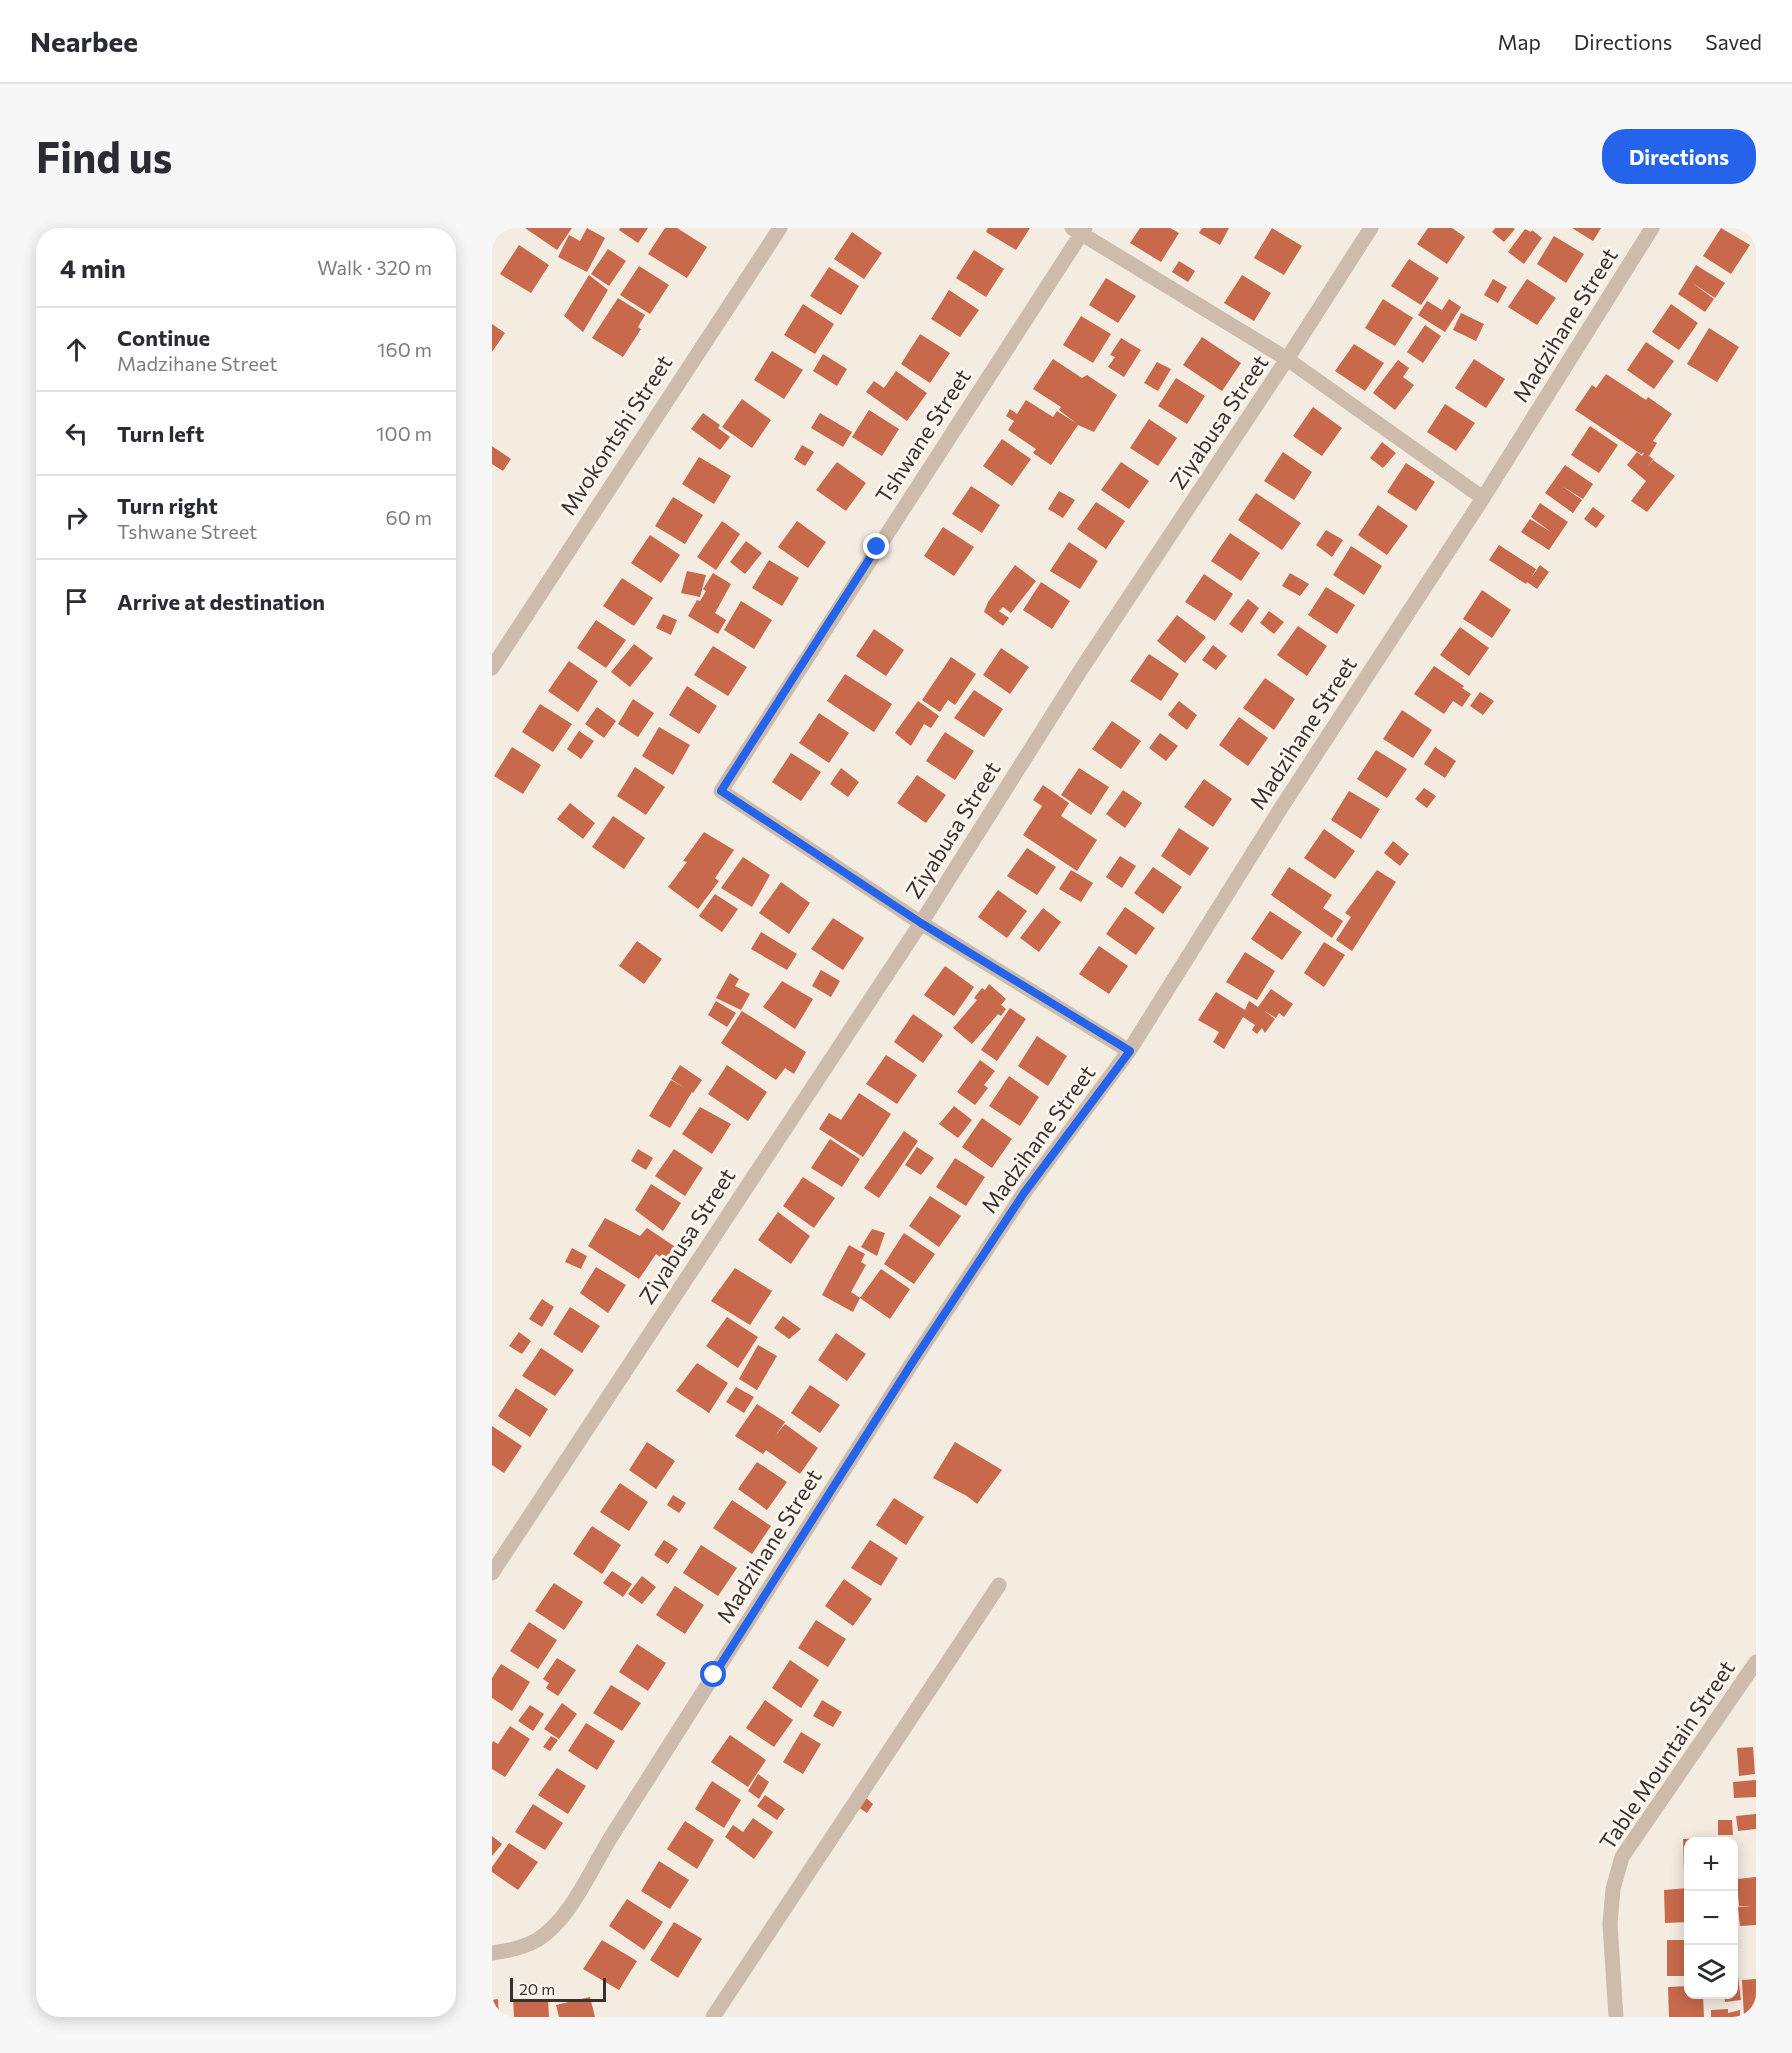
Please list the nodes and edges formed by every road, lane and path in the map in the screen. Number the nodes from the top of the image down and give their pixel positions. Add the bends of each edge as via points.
1 (780, 228) edge
2 (1371, 228) edge
3 (1652, 228) edge
4 (1079, 230) edge
5 (1287, 359) junction
6 (1483, 498) junction
7 (492, 668) edge
8 (921, 923) junction
9 (1130, 1051) junction
10 (492, 1573) edge
11 (999, 1585) dead end
12 (1756, 1662) edge
13 (492, 1953) edge
14 (713, 2017) edge
15 (1616, 2017) edge

1 - 7 street, Mvokontshi Street
2 - 5 street, Ziyabusa Street
3 - 6 street, Madzihane Street
4 - 5 street
4 - 8 street, Tshwane Street via 721,791
5 - 6 street
5 - 8 street, Ziyabusa Street via 1082,668
6 - 9 street, Madzihane Street via 1281,808
8 - 9 street
8 - 10 street, Ziyabusa Street
9 - 13 street, Madzihane Street via 1024,1193 912,1363 622,1819 575,1900 538,1939 513,1950
11 - 14 street
12 - 15 street, Table Mountain Street via 1622,1857 1613,1889 1610,1924

